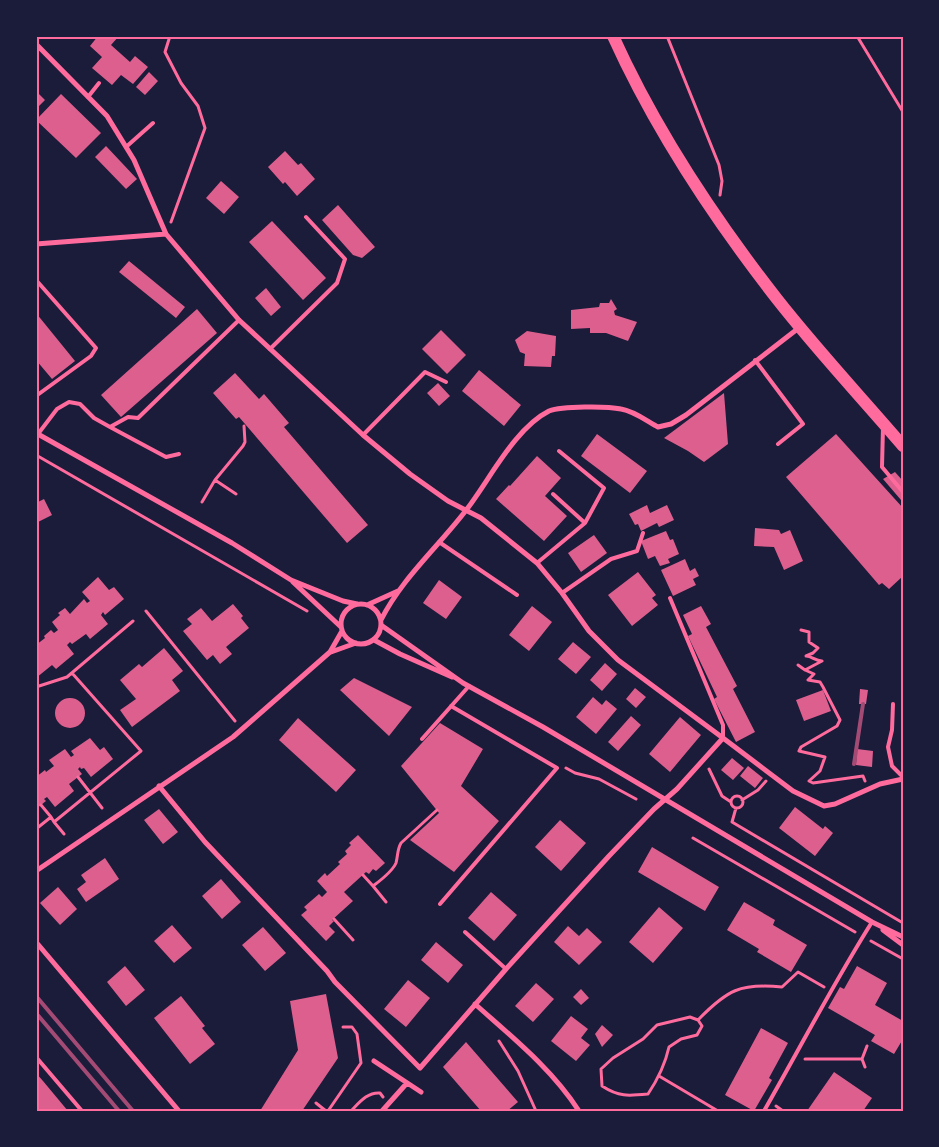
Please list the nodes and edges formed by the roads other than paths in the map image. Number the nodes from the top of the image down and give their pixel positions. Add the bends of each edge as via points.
1 (613, 36) edge
2 (36, 44) edge
3 (99, 83) dead end
4 (88, 97) junction
5 (154, 123) dead end
6 (126, 147) junction
7 (306, 217) dead end
8 (166, 234) junction
9 (36, 244) edge
10 (36, 280) edge
11 (239, 320) junction
12 (800, 327) junction
13 (270, 349) junction
14 (755, 360) junction
15 (446, 382) dead end
16 (36, 396) edge
17 (883, 423) junction
18 (110, 427) junction
19 (37, 434) edge
20 (363, 434) junction
21 (778, 444) dead end
22 (903, 446) edge
23 (559, 450) dead end
24 (179, 454) dead end
25 (903, 492) edge
26 (553, 494) dead end
27 (466, 510) junction
28 (585, 523) junction
29 (643, 533) dead end
30 (439, 542) junction
31 (536, 563) junction
32 (291, 580) junction
33 (399, 591) junction
34 (562, 593) junction
35 (517, 595) dead end
36 (670, 598) dead end
37 (357, 604) junction
38 (367, 605) junction
39 (381, 622) junction
40 (342, 629) junction
41 (374, 640) junction
42 (356, 644) junction
43 (330, 652) junction
44 (463, 683) junction
45 (469, 686) junction
46 (893, 704) dead end
47 (451, 706) junction
48 (722, 738) junction
49 (422, 739) dead end
50 (903, 778) edge
51 (159, 786) junction
52 (664, 800) junction
53 (36, 871) edge
54 (440, 904) dead end
55 (872, 922) junction
56 (465, 932) dead end
57 (903, 937) edge
58 (36, 942) edge
59 (903, 945) edge
60 (506, 969) junction
61 (475, 1004) junction
62 (36, 1057) edge
63 (374, 1061) dead end
64 (407, 1083) junction
65 (421, 1092) dead end
66 (82, 1111) edge
67 (179, 1111) edge
68 (382, 1111) edge
69 (578, 1111) edge
70 (764, 1111) edge

1 - 12 main road via 641,94 714,215
2 - 4 street
3 - 4 lane
4 - 6 street via 106,116
5 - 6 lane
6 - 8 street
7 - 13 lane via 345,260 337,283
8 - 9 street
8 - 11 street
10 - 16 lane via 96,348 91,356
11 - 13 street
11 - 18 lane via 138,418 128,417
12 - 14 street
12 - 17 main road
13 - 20 street
14 - 21 lane via 803,424
14 - 27 street via 671,424 658,427 621,409 551,410 528,425
15 - 20 lane via 425,372
17 - 22 main road
17 - 25 lane via 882,467
18 - 19 lane via 94,418 80,404 69,402 57,409
18 - 24 lane via 166,457
19 - 32 street via 232,543
20 - 27 street via 425,485
23 - 28 lane via 604,488
26 - 28 lane
27 - 30 street
27 - 31 street via 481,518
28 - 31 lane
29 - 34 lane via 637,551 611,559
30 - 33 street
30 - 35 lane
31 - 34 street
32 - 37 street via 343,602
32 - 40 street
33 - 38 street
33 - 39 street
34 - 48 street via 589,631 618,660
36 - 48 lane via 722,725
37 - 38 street
37 - 40 street via 344,613
38 - 39 street via 378,612
39 - 41 street via 380,633
39 - 44 street
40 - 42 street
40 - 43 street
41 - 42 street
41 - 44 street
42 - 43 street
43 - 51 street via 233,737
44 - 45 street
45 - 47 lane
45 - 52 street
46 - 50 lane via 888,747 892,766
47 - 49 lane
47 - 54 lane via 557,768
48 - 50 street via 793,791 824,806
48 - 52 street
51 - 53 street
51 - 61 street via 205,842 420,1068
52 - 55 street
52 - 60 street
55 - 57 street
55 - 59 street
55 - 70 lane
56 - 60 lane
58 - 67 street
60 - 61 street
61 - 69 street via 517,1040 565,1090
62 - 66 lane
63 - 64 street
64 - 65 street
64 - 68 street

